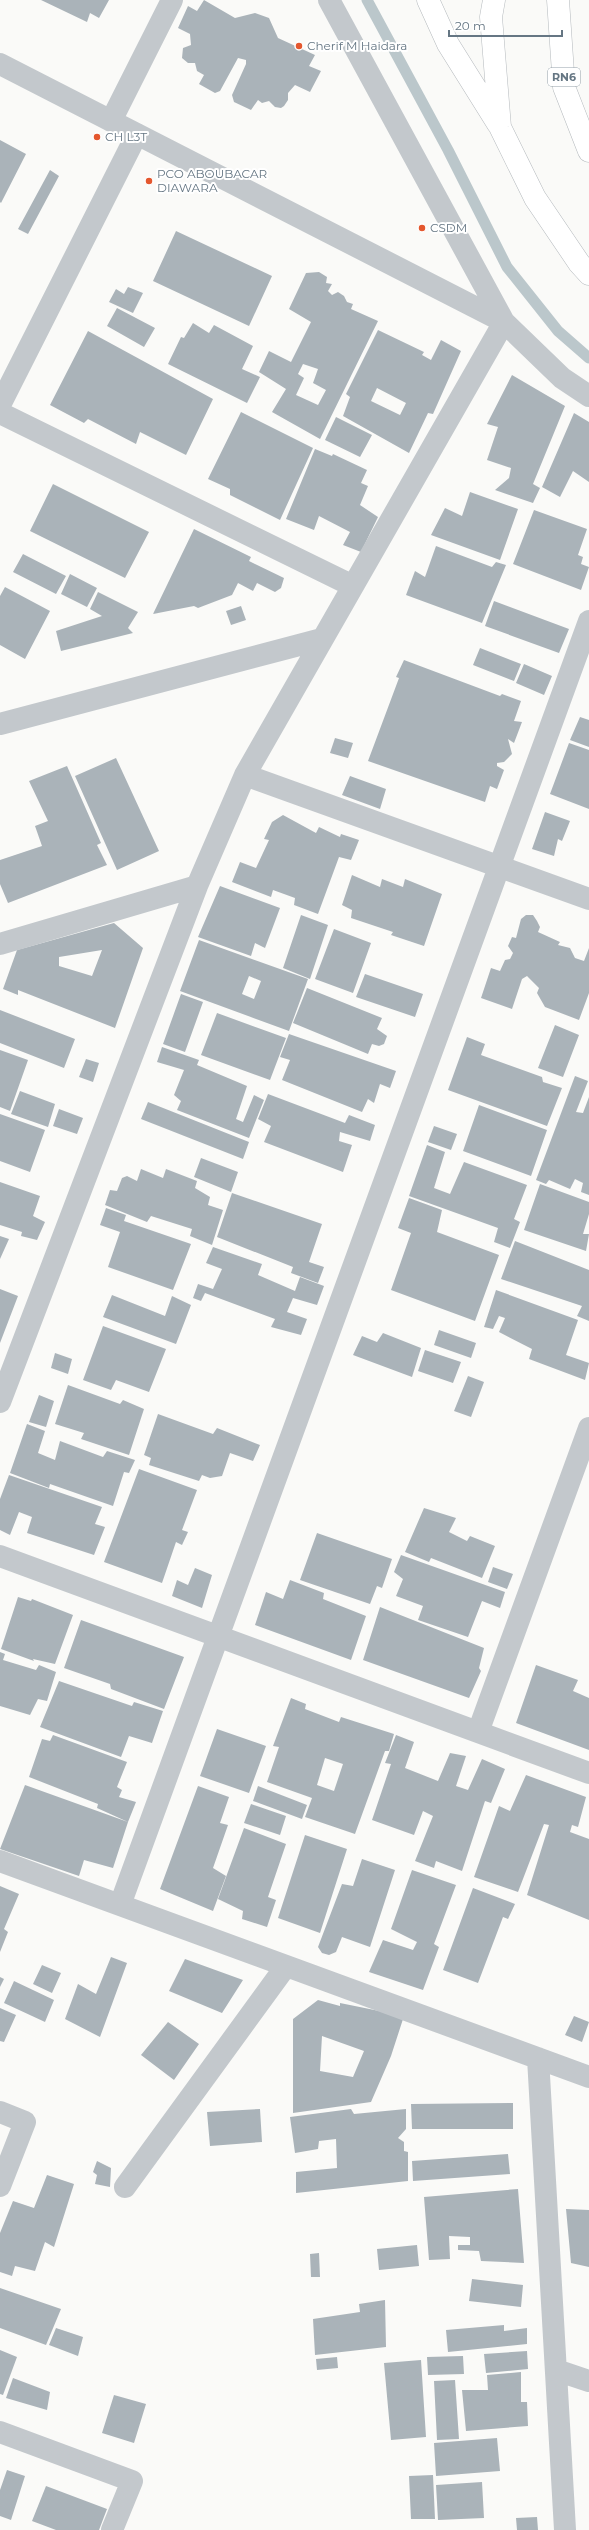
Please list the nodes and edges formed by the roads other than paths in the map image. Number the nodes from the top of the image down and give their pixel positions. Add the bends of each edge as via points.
1 (172, 0) edge
2 (329, 0) edge
3 (428, 0) edge
4 (494, 0) edge
5 (558, 0) edge
6 (0, 64) edge
7 (111, 121) junction
8 (500, 127) junction
9 (137, 134) junction
10 (589, 150) edge
11 (589, 274) edge
12 (504, 322) junction
13 (589, 396) edge
14 (0, 405) edge
15 (0, 413) edge
16 (353, 586) junction
17 (589, 621) edge
18 (322, 639) junction
19 (0, 724) edge
20 (245, 775) junction
21 (499, 867) junction
22 (197, 886) junction
23 (589, 900) edge
24 (0, 944) edge
25 (0, 1402) edge
26 (589, 1428) edge
27 (0, 1556) edge
28 (218, 1636) junction
29 (478, 1732) junction
30 (589, 1773) edge
31 (0, 1861) edge
32 (120, 1905) junction
33 (286, 1966) junction
34 (538, 2058) junction
35 (589, 2077) edge
36 (0, 2112) edge
37 (0, 2186) edge
38 (125, 2187) dead end
39 (556, 2370) junction
40 (589, 2381) edge
41 (0, 2432) edge
42 (112, 2530) edge
43 (565, 2530) edge

1 - 7 street
2 - 12 street
3 - 8 highway via 448,44
4 - 8 highway via 491,17
5 - 10 highway, RN6 via 564,87
6 - 7 street
7 - 9 street
8 - 11 highway via 535,198
9 - 12 street
9 - 14 street
12 - 13 street via 562,378
12 - 16 street
15 - 16 street
16 - 18 street
17 - 21 street
18 - 19 street
18 - 20 street
20 - 21 street
20 - 22 street
21 - 23 street
21 - 28 street
22 - 24 street
22 - 25 street
26 - 29 street
27 - 28 street
28 - 29 street
28 - 32 street
29 - 30 street
31 - 32 street
32 - 33 street
33 - 34 street
33 - 38 street
34 - 35 street
34 - 39 street
36 - 37 street via 25,2122
39 - 40 street
39 - 43 street
41 - 42 street via 132,2481

